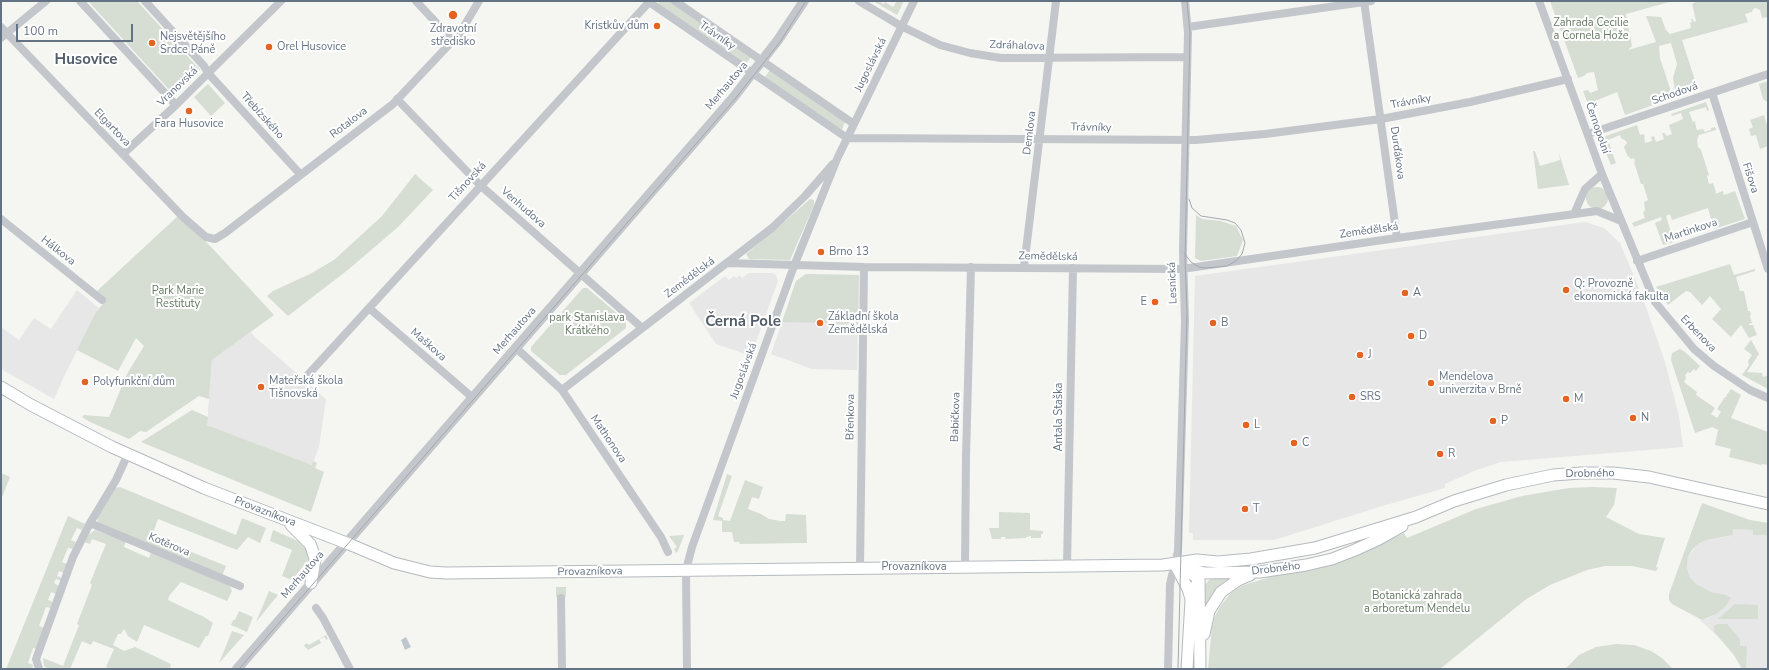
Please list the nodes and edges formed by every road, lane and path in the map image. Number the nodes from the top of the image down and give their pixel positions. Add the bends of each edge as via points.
1 (46, 1) edge
2 (80, 1) edge
3 (145, 1) edge
4 (281, 1) edge
5 (416, 1) edge
6 (479, 1) edge
7 (675, 1) edge
8 (804, 1) edge
9 (859, 1) edge
10 (914, 1) edge
11 (1056, 1) edge
12 (1185, 1) edge
13 (1366, 1) edge
14 (1539, 1) edge
15 (649, 2) edge
16 (901, 26) junction
17 (1188, 26) junction
18 (3, 33) edge
19 (453, 41) junction
20 (1050, 58) junction
21 (1187, 58) junction
22 (762, 62) junction
23 (208, 73) junction
24 (753, 74) junction
25 (1768, 74) edge
26 (1568, 79) junction
27 (1712, 93) junction
28 (397, 99) junction
29 (176, 105) junction
30 (1380, 119) junction
31 (854, 124) junction
32 (1588, 134) junction
33 (848, 138) junction
34 (1040, 138) junction
35 (1185, 141) junction
36 (123, 154) junction
37 (837, 159) junction
38 (300, 174) junction
39 (1602, 174) junction
40 (480, 185) junction
41 (1574, 214) junction
42 (1, 219) edge
43 (1621, 221) junction
44 (1753, 222) junction
45 (1397, 238) junction
46 (211, 239) joint
47 (1637, 261) junction
48 (728, 263) junction
49 (794, 266) junction
50 (864, 267) junction
51 (971, 267) junction
52 (1024, 267) junction
53 (1073, 268) junction
54 (1184, 269) junction
55 (1768, 269) edge
56 (581, 273) junction
57 (102, 300) dead end
58 (369, 308) junction
59 (641, 327) junction
60 (516, 348) junction
61 (305, 378) dead end
62 (1, 387) edge
63 (562, 390) junction
64 (473, 398) junction
65 (1768, 398) edge
66 (128, 454) junction
67 (1768, 504) edge
68 (1416, 517) junction
69 (284, 520) junction
70 (90, 523) junction
71 (347, 543) junction
72 (668, 552) dead end
73 (1218, 562) junction
74 (1175, 564) junction
75 (1067, 565) junction
76 (965, 566) junction
77 (860, 567) junction
78 (686, 570) junction
79 (1260, 572) junction
80 (1201, 576) junction
81 (312, 583) junction
82 (240, 586) dead end
83 (561, 598) dead end
84 (1191, 600) junction
85 (316, 608) dead end
86 (1201, 651) junction
87 (39, 669) edge
88 (237, 669) edge
89 (350, 669) edge
90 (562, 669) edge
91 (687, 669) edge
92 (1168, 669) edge
93 (1187, 669) edge
94 (1200, 669) edge

1 - 18 street
2 - 29 street
3 - 23 street, Třebízského
4 - 23 street, Vranovská
5 - 19 street
6 - 19 street, Rotalova via 460,34
7 - 22 street, Trávníky
8 - 22 street, Merhautova
9 - 16 street, Zdráhalova
10 - 16 street, Jugoslávská
11 - 20 street, Demlova
12 - 17 street, Lesnická
13 - 17 street
13 - 30 street, Durďákova
14 - 26 street, Černopolní
15 - 24 street, Trávníky
15 - 40 street, Tišnovská
16 - 20 street, Zdráhalova via 940,44 970,53 1002,58
16 - 31 street, Jugoslávská
17 - 21 street, Lesnická
18 - 36 street, Elgartova
19 - 28 street, Rotalova
20 - 21 street, Zdráhalova
20 - 34 street, Demlova
21 - 35 street, Lesnická
22 - 24 street, Merhautova
22 - 31 street, Trávníky
23 - 29 street, Vranovská
23 - 38 street, Třebízského
24 - 33 street, Trávníky
24 - 56 street, Merhautova
25 - 27 street, Schodová
26 - 30 street, Trávníky via 1470,102
26 - 32 street, Černopolní
27 - 32 street, Schodová
27 - 44 street, Fišova
28 - 38 street, Rotalova
28 - 40 street, Venhudova
29 - 36 street, Vranovská
30 - 35 street, Trávníky via 1265,134
30 - 45 street, Durďákova
31 - 33 street, Jugoslávská
32 - 39 street, Černopolní
33 - 34 street, Trávníky
33 - 37 street, Jugoslávská
34 - 35 street, Trávníky
34 - 52 street, Demlova
35 - 54 street, Lesnická
36 - 46 street, Elgartova via 186,220
37 - 48 street, Jugoslávská via 805,196 772,228
37 - 49 street, Jugoslávská
38 - 46 street, Rotalova via 225,233
39 - 41 street via 1585,189
39 - 43 street, Černopolní
40 - 56 street, Venhudova
40 - 58 street, Tišnovská
41 - 43 street, Zemědělská via 1596,211
41 - 45 street, Zemědělská
42 - 57 street, Hálkova
43 - 47 street, Černopolní
44 - 47 street, Martinkova
44 - 55 street, Fišova
45 - 54 street, Zemědělská
47 - 65 street, Erbenova via 1655,302 1694,349 1732,379
48 - 49 street, Zemědělská
48 - 59 street, Zemědělská
49 - 50 street, Zemědělská
49 - 78 street, Jugoslávská via 692,547
50 - 51 street, Zemědělská
50 - 77 street, Břenkova
51 - 52 street, Zemědělská
51 - 76 street, Babičkova
52 - 53 street, Zemědělská
53 - 54 street, Zemědělská
53 - 75 street, Antala Staška
54 - 74 street, Lesnická via 1180,491 1178,551
56 - 59 street, Venhudova
56 - 60 street, Merhautova
58 - 61 street, Tišnovská
58 - 64 street, Maškova
59 - 63 street, Zemědělská
60 - 63 street, Mathonova
60 - 64 street, Merhautova
62 - 66 main road, Provazníkova
63 - 72 street, Mathonova via 661,537
64 - 71 street, Merhautova
66 - 69 main road, Provazníkova
66 - 70 street via 116,480
67 - 68 main road, Drobného via 1649,477 1582,473 1506,485
68 - 73 main road, Drobného via 1315,548
68 - 79 main road, Drobného via 1379,540 1332,559
69 - 71 main road, Provazníkova
69 - 81 main road via 310,544 315,559
70 - 82 street, Kotěrova
70 - 87 street via 73,557 37,656
71 - 78 main road, Provazníkova via 394,563 430,572 473,574
71 - 81 street, Merhautova
73 - 74 main road, Provazníkova via 1197,560
73 - 80 main road
74 - 75 main road, Provazníkova
74 - 80 main road
74 - 84 main road
74 - 92 street, Lesnická via 1170,584
75 - 76 main road, Provazníkova
76 - 77 main road, Provazníkova
77 - 78 main road, Provazníkova
78 - 91 street
79 - 80 main road, Drobného
79 - 86 main road via 1238,580 1221,592 1209,611
80 - 84 main road
80 - 86 main road
81 - 88 street, Merhautova
83 - 90 street
84 - 93 main road
85 - 89 street
86 - 94 main road

